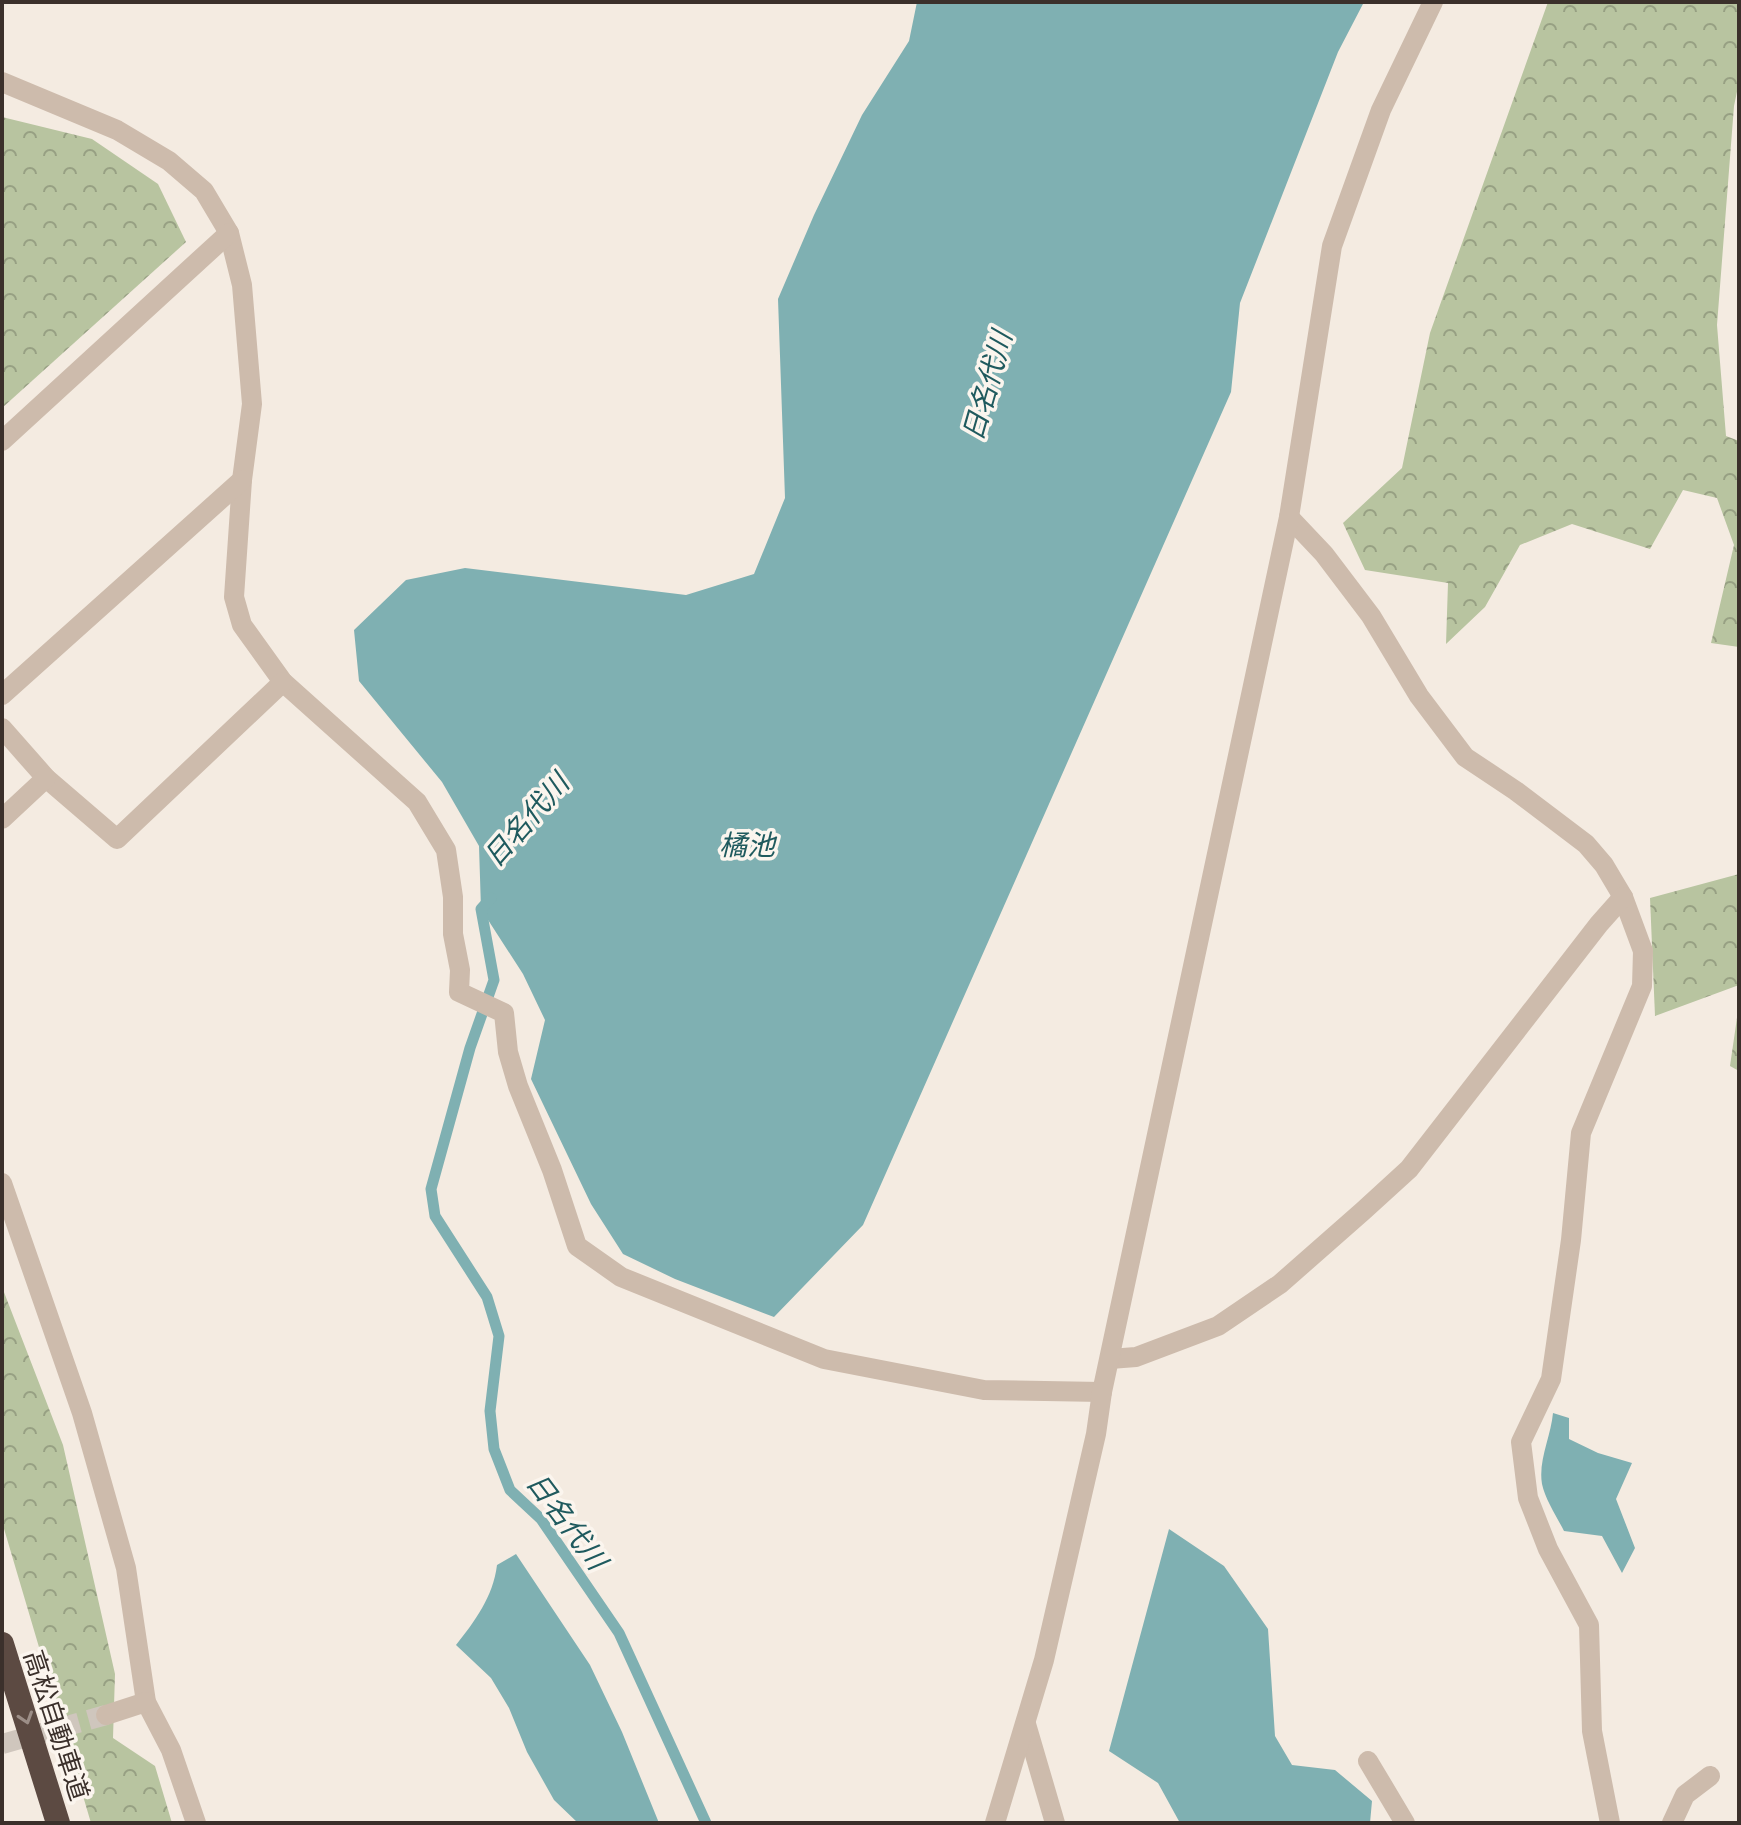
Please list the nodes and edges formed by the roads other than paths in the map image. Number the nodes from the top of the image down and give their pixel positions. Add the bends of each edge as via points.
1 (1433, 2) edge
2 (2, 82) edge
3 (229, 233) junction
4 (2, 441) edge
5 (242, 480) junction
6 (1289, 517) junction
7 (283, 682) junction
8 (2, 695) edge
9 (2, 728) edge
10 (46, 778) junction
11 (2, 819) edge
12 (1623, 897) junction
13 (2, 1183) edge
14 (1110, 1359) junction
15 (1102, 1392) junction
16 (2, 1644) edge
17 (146, 1702) junction
18 (106, 1715) tunnel mouth
19 (1026, 1724) junction
20 (1368, 1761) dead end
21 (1710, 1776) dead end
22 (58, 1823) edge
23 (196, 1823) edge
24 (995, 1823) edge
25 (1055, 1823) edge
26 (1405, 1823) edge
27 (1610, 1823) edge
28 (1672, 1823) edge

1 - 6 street via 1381,110 1332,246
2 - 3 street via 117,130 169,161 204,191
3 - 4 street
3 - 5 street via 242,285 252,404
5 - 7 street via 234,597 242,625
5 - 8 street
6 - 12 street via 1371,616 1419,696 1465,757 1586,844
6 - 14 street
7 - 10 street via 117,839
7 - 15 street via 417,802 446,850 459,992 504,1013 518,1086 577,1246 621,1277 837,1362 984,1390
9 - 10 street
10 - 11 street
12 - 14 street via 1409,1169 1363,1211 1280,1284 1218,1326 1136,1357
12 - 27 street via 1643,951 1642,986 1581,1133 1551,1379 1521,1442 1528,1498 1548,1549 1589,1625 1592,1731
13 - 17 street via 82,1413 126,1568
14 - 15 street
15 - 19 street
16 -> 22 highway, 高松自動車道
17 - 18 street
17 - 23 street via 171,1750
19 - 24 street
19 - 25 street
20 - 26 street
21 - 28 street via 1685,1795

